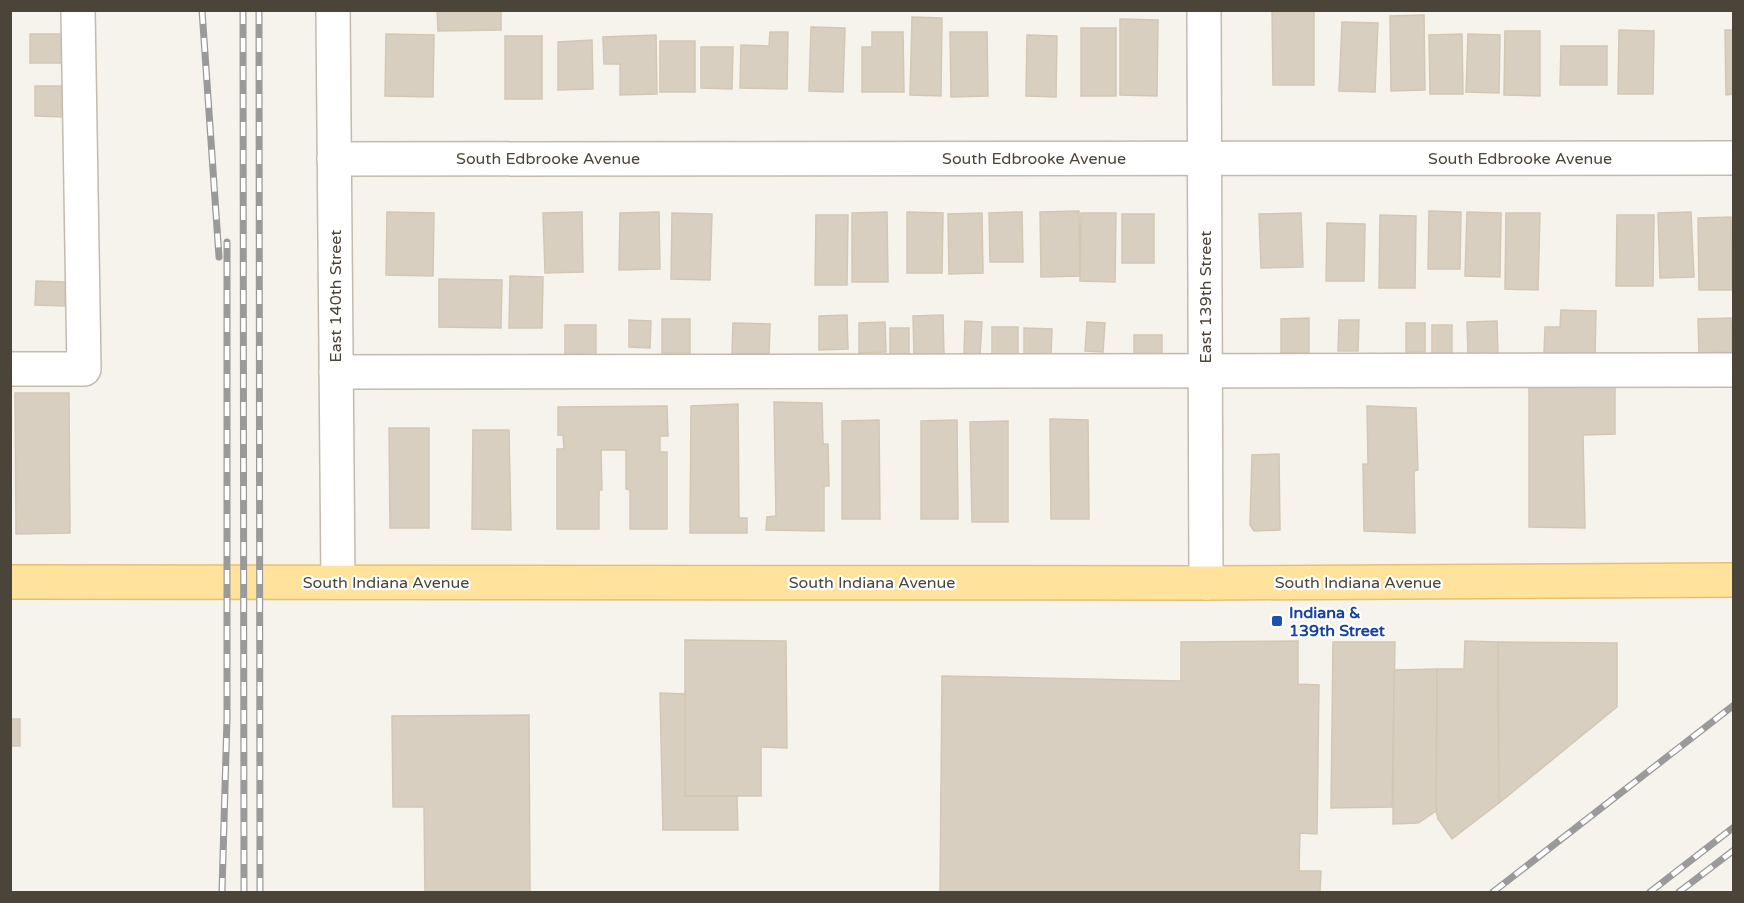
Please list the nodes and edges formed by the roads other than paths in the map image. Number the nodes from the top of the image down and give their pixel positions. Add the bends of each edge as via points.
1 (78, 10) edge
2 (333, 10) edge
3 (1204, 10) edge
4 (1204, 158) junction
5 (1734, 158) edge
6 (334, 159) junction
7 (10, 369) edge
8 (1205, 370) junction
9 (1734, 370) edge
10 (336, 372) junction
11 (1734, 580) edge
12 (10, 582) edge
13 (338, 582) junction
14 (1206, 583) junction

1 - 7 street via 84,369
2 - 6 street, East 140th Street
3 - 4 street, East 139th Street
4 - 5 street, South Edbrooke Avenue
4 - 6 street, South Edbrooke Avenue
4 - 8 street, East 139th Street
6 - 10 street, East 140th Street
8 - 9 street
8 - 10 street
8 - 14 street, East 139th Street
10 - 13 street, East 140th Street
11 - 14 main road, South Indiana Avenue
12 - 13 main road, South Indiana Avenue
13 - 14 main road, South Indiana Avenue

